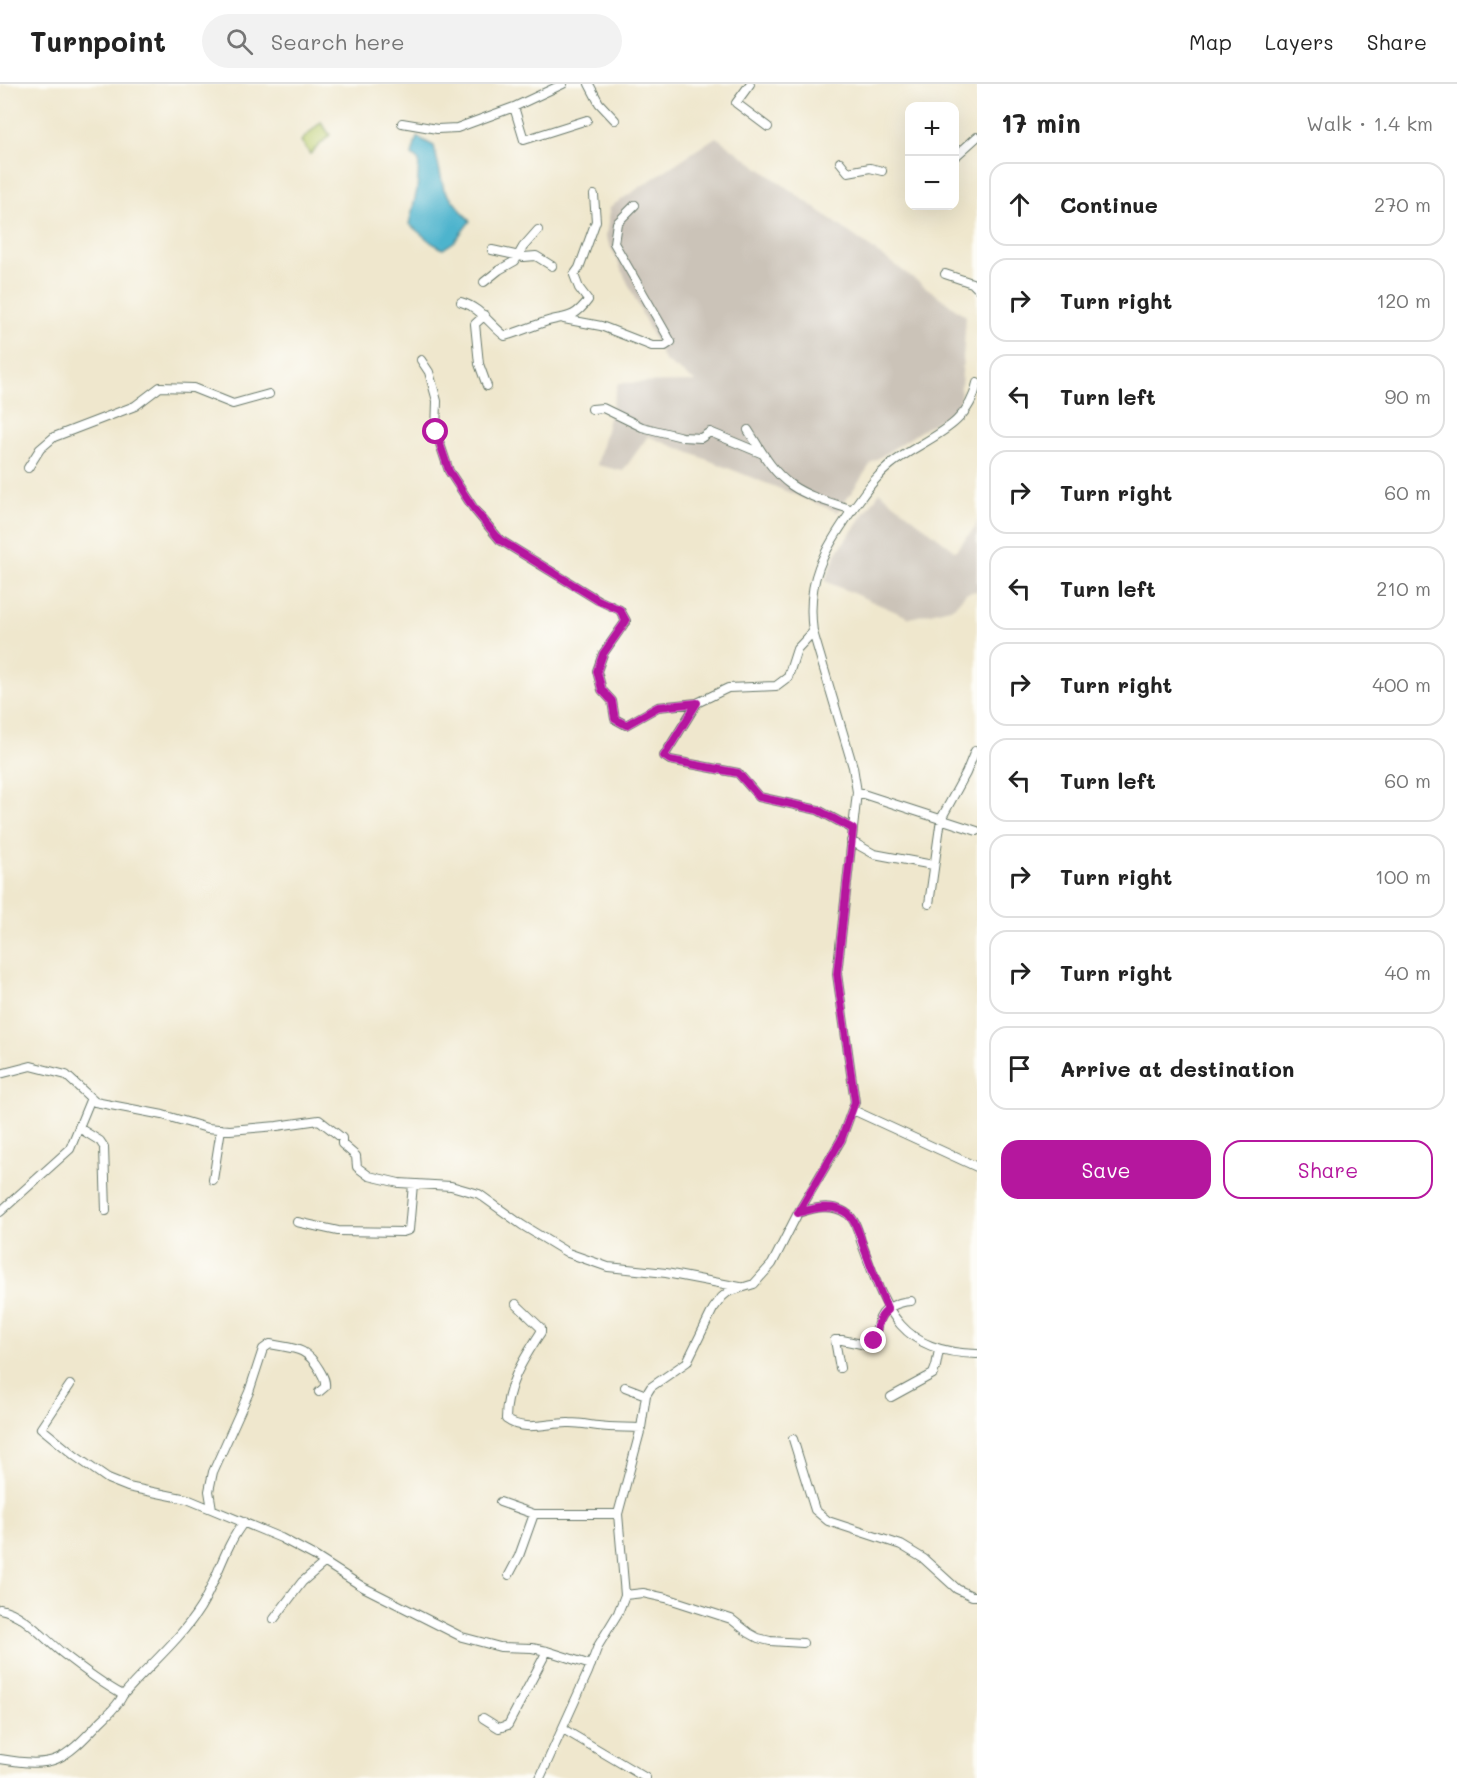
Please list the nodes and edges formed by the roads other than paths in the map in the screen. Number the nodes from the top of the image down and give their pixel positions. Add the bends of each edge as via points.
1 (563, 84) edge
2 (589, 84) edge
3 (750, 84) edge
4 (514, 107) junction
5 (587, 120) dead end
6 (615, 120) dead end
7 (402, 123) dead end
8 (768, 127) dead end
9 (977, 137) edge
10 (959, 153) edge
11 (840, 162) dead end
12 (882, 171) dead end
13 (594, 195) dead end
14 (635, 206) dead end
15 (538, 230) dead end
16 (492, 250) dead end
17 (518, 255) junction
18 (552, 266) dead end
19 (945, 274) dead end
20 (484, 282) dead end
21 (977, 288) edge
22 (461, 302) dead end
23 (485, 315) junction
24 (564, 319) junction
25 (422, 360) dead end
26 (977, 383) edge
27 (486, 386) dead end
28 (269, 394) dead end
29 (592, 409) dead end
30 (748, 430) dead end
31 (763, 454) junction
32 (28, 468) dead end
33 (853, 510) junction
34 (813, 633) junction
35 (697, 703) junction
36 (975, 751) dead end
37 (857, 792) junction
38 (941, 819) junction
39 (853, 829) junction
40 (977, 831) edge
41 (851, 841) junction
42 (933, 865) junction
43 (929, 904) dead end
44 (0, 1074) edge
45 (91, 1098) junction
46 (853, 1110) junction
47 (79, 1128) junction
48 (221, 1129) junction
49 (977, 1167) edge
50 (213, 1180) dead end
51 (413, 1184) junction
52 (106, 1211) dead end
53 (0, 1212) edge
54 (798, 1213) junction
55 (297, 1222) dead end
56 (741, 1288) junction
57 (911, 1301) dead end
58 (516, 1304) dead end
59 (888, 1310) junction
60 (939, 1350) junction
61 (977, 1354) edge
62 (840, 1368) dead end
63 (70, 1386) dead end
64 (625, 1387) dead end
65 (319, 1392) dead end
66 (646, 1395) junction
67 (891, 1397) dead end
68 (641, 1428) junction
69 (794, 1439) dead end
70 (500, 1502) dead end
71 (212, 1509) junction
72 (534, 1514) junction
73 (618, 1514) junction
74 (244, 1522) junction
75 (324, 1563) junction
76 (509, 1575) dead end
77 (625, 1595) junction
78 (977, 1596) edge
79 (0, 1609) edge
80 (273, 1618) dead end
81 (803, 1643) dead end
82 (547, 1651) junction
83 (591, 1665) junction
84 (123, 1695) junction
85 (483, 1718) dead end
86 (563, 1729) junction
87 (0, 1759) edge
88 (540, 1778) edge
89 (646, 1778) edge

1 - 4 street
2 - 6 street via 599,103
3 - 8 street via 736,102
4 - 5 street via 524,140
4 - 7 street via 451,129
9 - 10 street
11 - 12 street via 848,172 870,168
13 - 24 street via 596,220 574,275 588,300 581,310
14 - 24 street via 616,223 614,243 671,342 652,346 601,326
15 - 17 street
16 - 17 street
17 - 18 street via 536,256
17 - 20 street
19 - 21 street
22 - 23 street
23 - 24 street via 505,336
23 - 27 street via 475,324 479,364
25 - 35 street via 437,401 436,432 449,471 474,509 500,540 620,610 626,621 603,654 597,671 602,690 612,701 615,719 626,725 658,707
26 - 33 street via 966,412 881,473
28 - 32 street via 233,404 193,388 160,387 135,406 54,437 40,449
29 - 31 street via 603,408 642,427 682,437 701,438 710,432
30 - 31 street
31 - 33 street via 790,485
33 - 34 street via 826,549 815,578 810,611
34 - 35 street via 797,649 788,677 776,686 728,688
34 - 37 street
35 - 39 street via 664,756 738,773 759,797 818,810
36 - 38 street
37 - 38 street
37 - 39 street
38 - 40 street
38 - 42 street
39 - 41 street
41 - 42 street via 873,854
41 - 46 street via 837,974
42 - 43 street
44 - 45 street via 31,1066 66,1075
45 - 47 street
45 - 48 street
46 - 49 street
46 - 54 street via 841,1140
47 - 52 street via 104,1147
47 - 53 street via 70,1149
48 - 50 street
48 - 51 street via 319,1120 342,1138 342,1144 356,1156 357,1167 369,1176
51 - 55 street via 409,1230 403,1232 338,1231
51 - 56 street via 451,1186 479,1194 568,1254 608,1267 666,1273
54 - 56 street via 772,1264 754,1284
54 - 59 street via 820,1206 846,1212 853,1219
56 - 66 street via 722,1297 687,1362 651,1387
57 - 59 street via 891,1305
58 - 68 street via 541,1332 507,1394 506,1419 542,1426 572,1423
59 - 60 street via 902,1326
59 - 62 street via 878,1322 871,1346 836,1341
60 - 61 street
60 - 67 street via 933,1374
63 - 71 street via 43,1423 41,1428 45,1432 108,1479
64 - 66 street
65 - 71 street via 326,1381 312,1358 303,1351 266,1345 213,1472
66 - 68 street
68 - 73 street
69 - 78 street via 816,1510 828,1521 901,1545 924,1559 957,1589
70 - 72 street
71 - 74 street
72 - 73 street
72 - 76 street
73 - 77 street
74 - 75 street
74 - 84 street via 188,1627
75 - 80 street via 302,1582
75 - 82 street via 462,1637 500,1647
77 - 81 street via 643,1593 666,1598 731,1618 758,1638
77 - 83 street
79 - 84 street via 14,1612
82 - 83 street
82 - 85 street via 508,1725 499,1728
83 - 86 street
84 - 87 street via 111,1712 61,1758 44,1763
86 - 88 street
86 - 89 street

